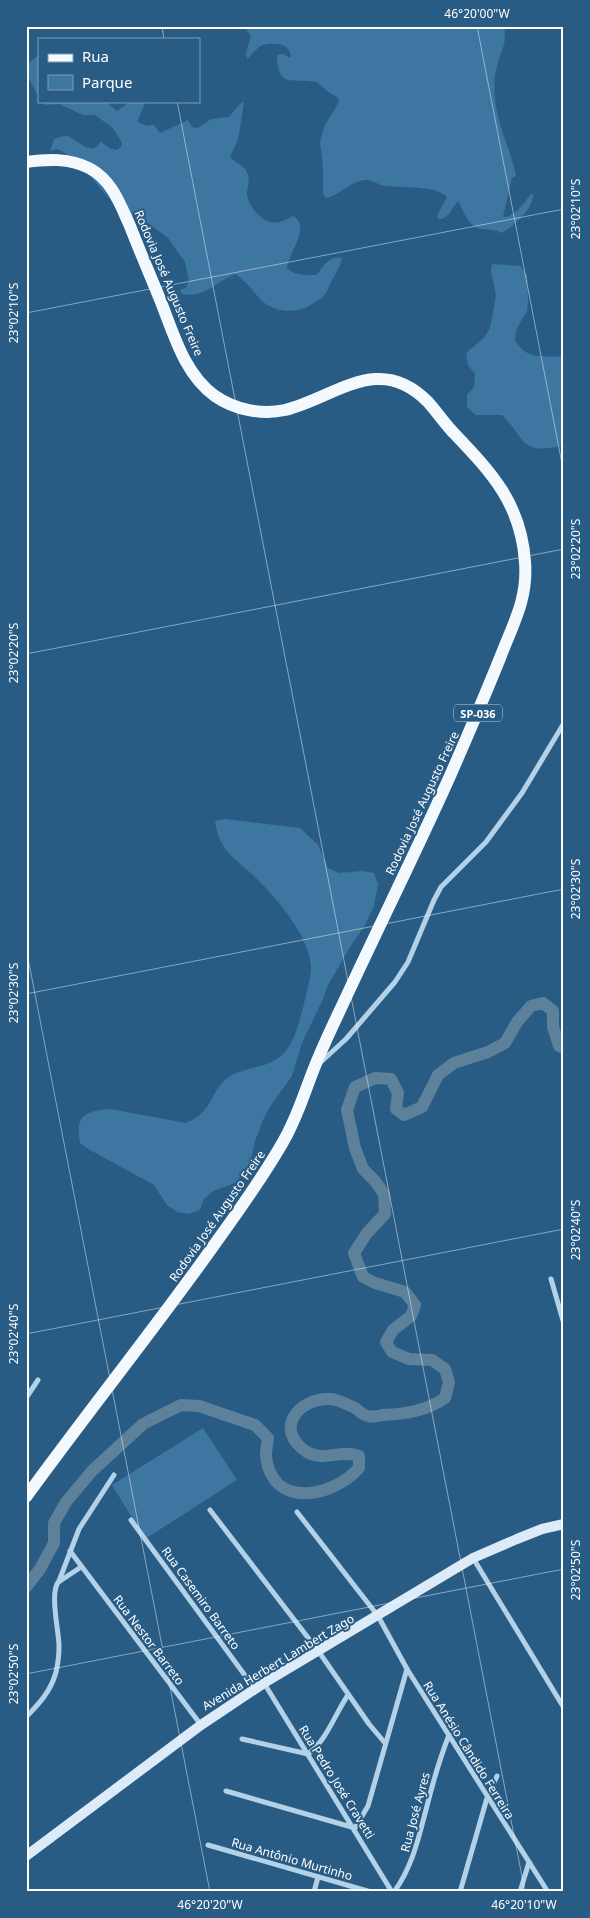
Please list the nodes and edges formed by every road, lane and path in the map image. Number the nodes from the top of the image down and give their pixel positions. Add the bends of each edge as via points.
1 (26, 162) edge
2 (564, 723) edge
3 (314, 1068) junction
4 (551, 1279) dead end
5 (564, 1324) edge
6 (38, 1380) dead end
7 (26, 1398) edge
8 (114, 1475) dead end
9 (26, 1497) edge
10 (210, 1510) dead end
11 (297, 1512) dead end
12 (131, 1520) dead end
13 (564, 1524) edge
14 (70, 1551) junction
15 (474, 1558) junction
16 (82, 1567) junction
17 (60, 1582) junction
18 (378, 1616) junction
19 (319, 1652) junction
20 (407, 1669) junction
21 (260, 1686) junction
22 (348, 1695) junction
23 (564, 1708) edge
24 (26, 1717) edge
25 (200, 1725) junction
26 (448, 1735) junction
27 (242, 1739) dead end
28 (385, 1743) junction
29 (308, 1754) junction
30 (497, 1776) dead end
31 (226, 1791) dead end
32 (487, 1798) junction
33 (355, 1828) junction
34 (208, 1845) dead end
35 (26, 1856) edge
36 (529, 1862) junction
37 (318, 1877) junction
38 (314, 1892) edge
39 (371, 1892) edge
40 (393, 1892) edge
41 (460, 1892) edge
42 (520, 1892) edge
43 (548, 1892) edge

1 - 3 main road, Rodovia José Augusto Freire / SP-036 via 65,160 93,170 106,180 122,208 182,355 199,382 215,396 231,405 266,413 287,410 364,380 396,380 427,401 479,459 507,496 517,520 523,540 526,578 520,612 481,708
2 - 3 street via 522,793 486,842 442,887 408,962 395,982 346,1039
3 - 9 main road, Rodovia José Augusto Freire / SP-036 via 299,1111 262,1178 160,1321
4 - 5 street
6 - 7 street
8 - 14 street via 79,1529
10 - 19 street
11 - 18 street, Rua Anésio Cândido Ferreira
12 - 21 street, Rua Casemiro Barreto
13 - 15 street, Avenida Herbert Lambert Zago via 517,1538
14 - 16 street, Rua Nestor Barreto
14 - 17 street
15 - 18 street, Avenida Herbert Lambert Zago
15 - 23 street
16 - 17 street
16 - 25 street, Rua Nestor Barreto
17 - 24 street via 55,1592 59,1647 56,1672 50,1689
18 - 19 street, Avenida Herbert Lambert Zago
18 - 20 street, Rua Anésio Cândido Ferreira
19 - 21 street, Avenida Herbert Lambert Zago
19 - 22 street
20 - 26 street, Rua Anésio Cândido Ferreira
20 - 28 street
21 - 25 street, Avenida Herbert Lambert Zago
21 - 29 street, Rua Pedro José Cravetti
22 - 28 street
22 - 29 street via 318,1747
25 - 35 street, Avenida Herbert Lambert Zago
26 - 32 street, Rua Anésio Cândido Ferreira
26 - 40 street, Rua José Ayres via 412,1860
27 - 29 street
28 - 33 street via 368,1806
29 - 33 street, Rua Pedro José Cravetti
30 - 32 street
31 - 33 street
32 - 36 street, Rua Anésio Cândido Ferreira
32 - 41 street
33 - 40 street, Rua Pedro José Cravetti
34 - 37 street, Rua Antônio Murtinho
36 - 42 street
36 - 43 street, Rua Anésio Cândido Ferreira
37 - 38 street
37 - 39 street, Rua Antônio Murtinho

